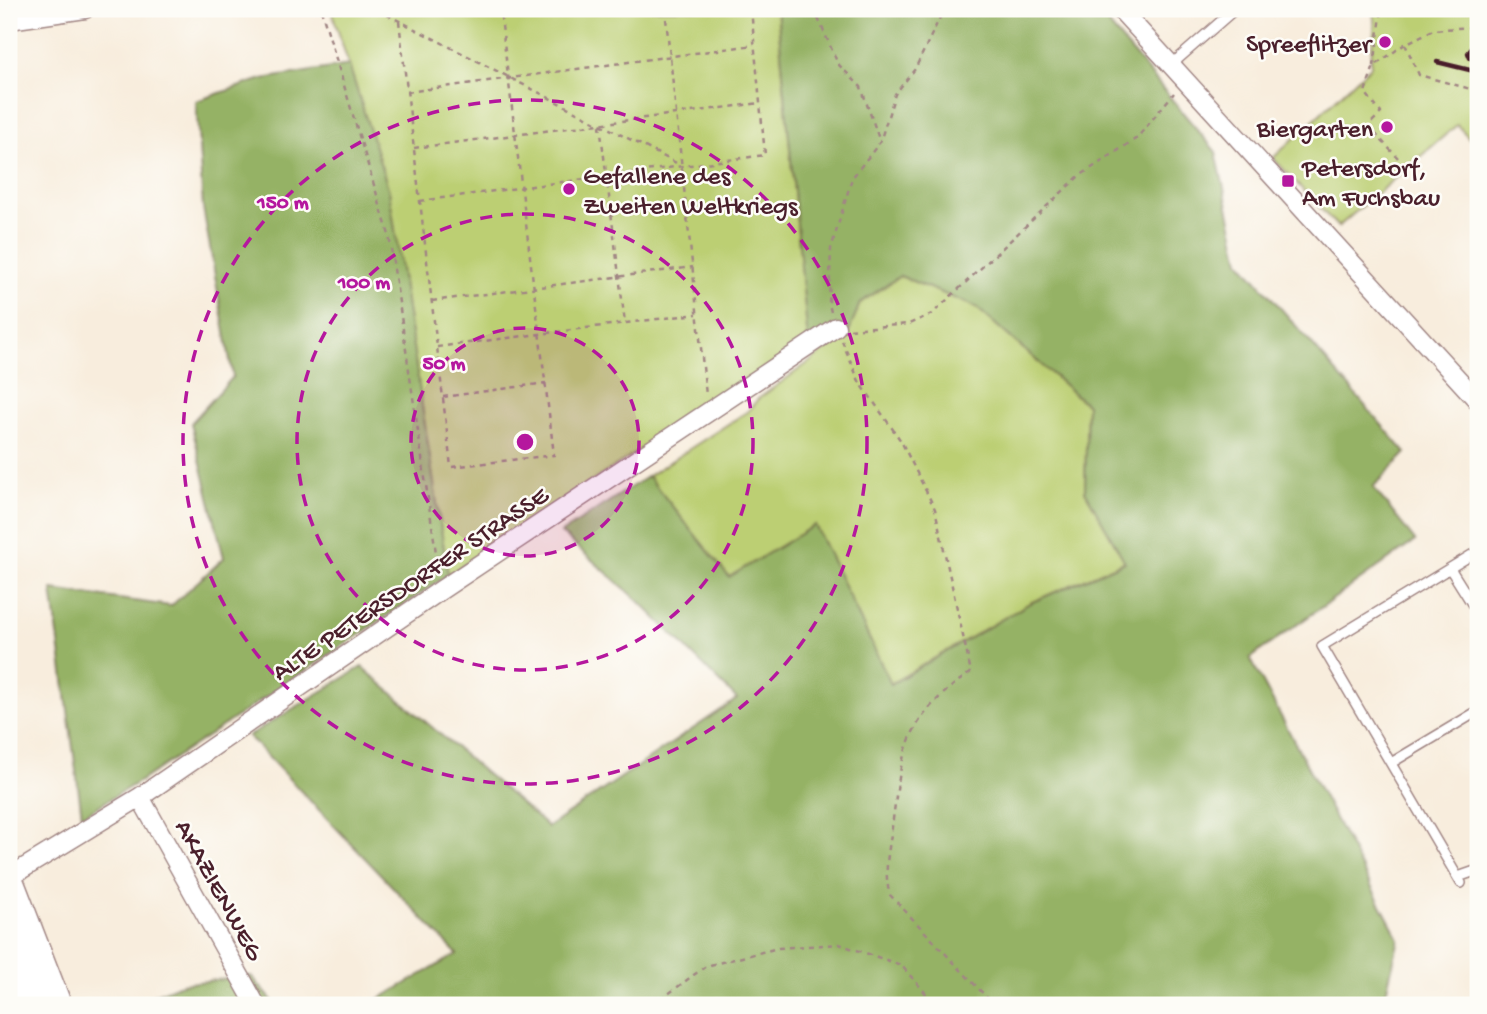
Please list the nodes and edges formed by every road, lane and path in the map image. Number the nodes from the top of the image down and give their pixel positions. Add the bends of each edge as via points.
1 (85, 9) edge
2 (321, 9) edge
3 (500, 9) edge
4 (664, 9) edge
5 (751, 9) edge
6 (814, 9) edge
7 (944, 9) edge
8 (1120, 9) edge
9 (1235, 9) edge
10 (1379, 9) edge
11 (378, 10) edge
12 (1478, 12) edge
13 (9, 20) edge
14 (398, 21) junction
15 (1470, 27) junction
16 (1471, 40) dead end
17 (1405, 44) junction
18 (754, 45) junction
19 (670, 57) junction
20 (1171, 65) junction
21 (1374, 66) junction
22 (509, 78) junction
23 (1184, 79) junction
24 (1478, 91) edge
25 (407, 92) junction
26 (760, 103) junction
27 (676, 114) junction
28 (600, 124) junction
29 (516, 135) junction
30 (880, 142) junction
31 (414, 148) junction
32 (1398, 158) dead end
33 (682, 166) junction
34 (606, 176) junction
35 (522, 187) junction
36 (420, 201) junction
37 (692, 267) junction
38 (619, 277) junction
39 (534, 288) junction
40 (432, 302) junction
41 (698, 314) junction
42 (625, 323) junction
43 (836, 327) junction
44 (540, 334) junction
45 (437, 347) junction
46 (546, 383) junction
47 (443, 397) junction
48 (1478, 401) edge
49 (708, 414) junction
50 (1478, 551) edge
51 (1451, 570) junction
52 (442, 590) junction
53 (1478, 613) edge
54 (1478, 711) edge
55 (1391, 763) junction
56 (140, 797) junction
57 (1478, 870) edge
58 (9, 877) edge
59 (13, 898) edge
60 (9, 967) edge
61 (1478, 1002) edge
62 (24, 1005) edge
63 (55, 1005) edge
64 (256, 1005) edge
65 (653, 1005) edge
66 (936, 1005) edge
67 (994, 1005) edge
68 (1474, 1005) edge

1 - 13 street
2 - 52 path via 389,235
3 - 22 path
4 - 19 path
5 - 18 path
6 - 30 path via 838,64 861,87
7 - 30 path via 915,69 895,94
8 - 20 street
9 - 20 lane
10 - 21 path
11 - 14 path
12 - 15 path
14 - 22 path
14 - 25 path
15 - 16 path
15 - 17 path via 1433,30
17 - 21 path
17 - 24 path via 1419,75
18 - 19 path
18 - 26 path
19 - 22 path
19 - 27 path
20 - 23 street
21 - 32 path via 1366,92 1381,113 1367,127
22 - 25 path
22 - 28 path
22 - 29 path
23 - 43 path via 1137,138 1077,177 932,314 909,324
23 - 48 street
25 - 31 path
26 - 27 path
26 - 33 path via 765,155
27 - 28 path
27 - 33 path
28 - 29 path
28 - 33 path
28 - 34 path
29 - 31 path
29 - 35 path
30 - 43 path via 852,178 831,249 829,304
31 - 36 path
33 - 34 path
33 - 37 path
34 - 35 path
34 - 38 path
35 - 36 path
35 - 39 path
36 - 40 path
37 - 38 path
37 - 41 path
38 - 39 path
38 - 42 path
39 - 40 path
39 - 44 path
40 - 45 path
41 - 42 path
41 - 49 path
42 - 44 path
43 - 49 street, ALTE PETERSDORFER STRASSE
43 - 67 path via 859,381 901,441 935,509 971,672 933,700 910,739 899,768 885,878 890,895
44 - 45 path
44 - 46 path
45 - 47 path
46 - 47 path
46 - 47 path via 554,455 451,467
49 - 52 street, ALTE PETERSDORFER STRASSE
50 - 51 lane
51 - 53 lane
51 - 55 lane via 1322,646
52 - 56 street, ALTE PETERSDORFER STRASSE
54 - 55 lane
55 - 57 lane via 1459,880
56 - 58 street, ALTE PETERSDORFER STRASSE
56 - 64 street, AKAZIENWEG
59 - 63 highway
60 - 62 highway
61 - 68 path
65 - 66 path via 706,966 778,948 839,944 901,965

